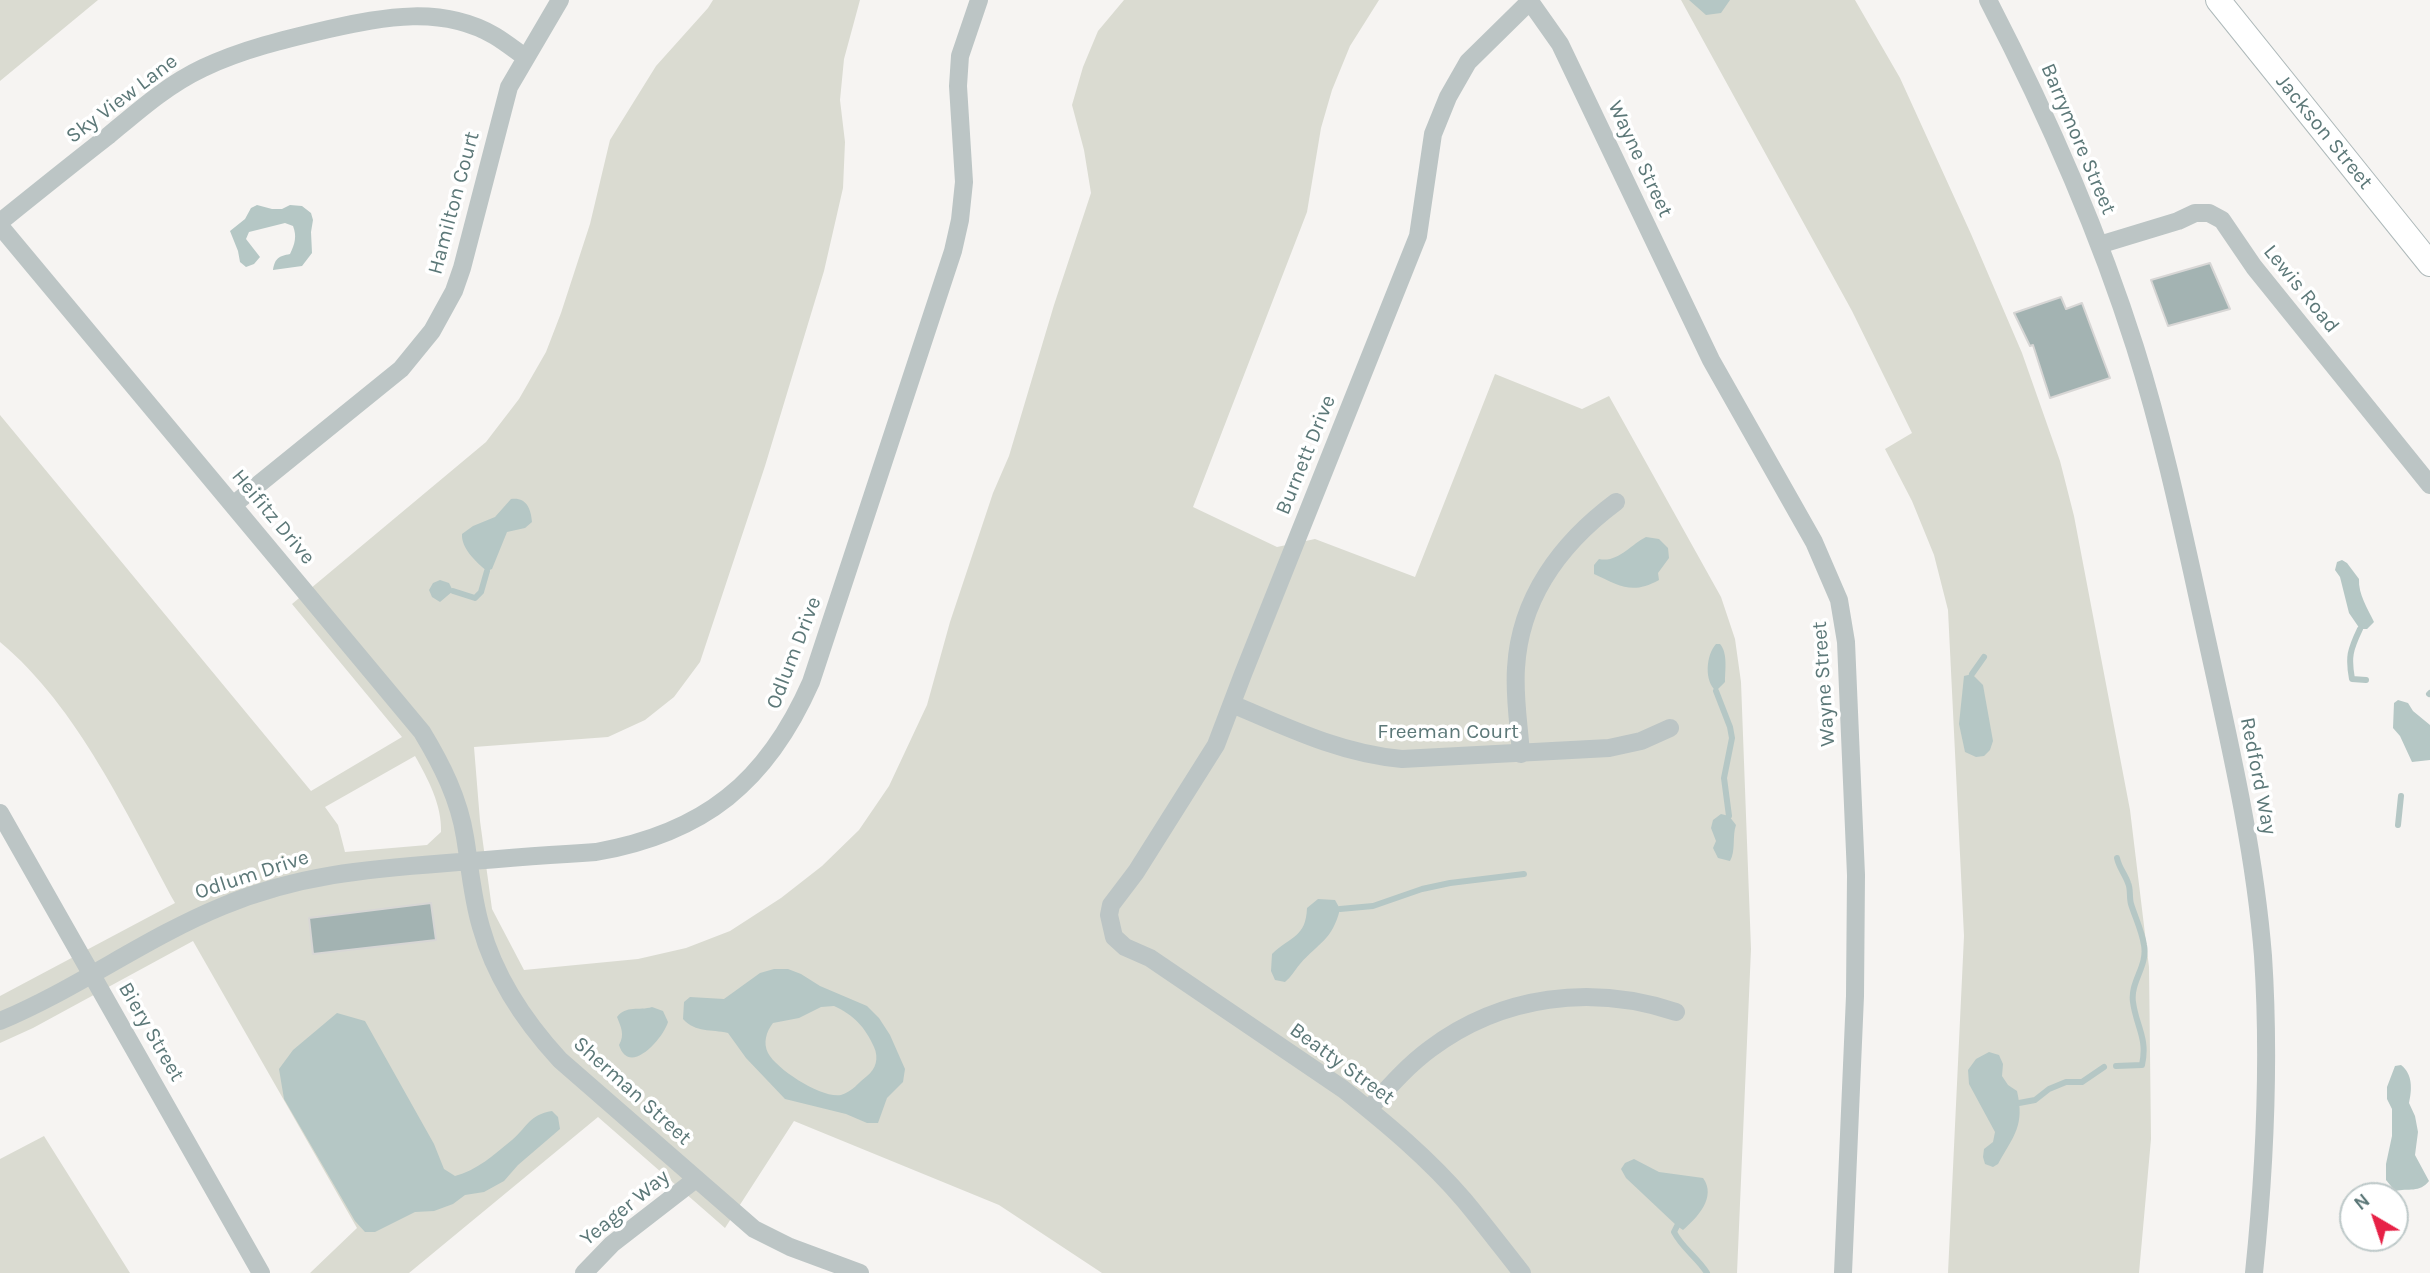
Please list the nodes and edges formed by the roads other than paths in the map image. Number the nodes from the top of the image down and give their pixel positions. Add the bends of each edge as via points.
1 (560, 0) edge
2 (979, 0) edge
3 (1530, 0) edge
4 (1988, 0) edge
5 (2218, 0) edge
6 (526, 57) junction
7 (0, 224) edge
8 (2099, 245) junction
9 (2430, 264) edge
10 (2118, 300) joint
11 (2430, 485) edge
12 (1616, 502) dead end
13 (233, 505) junction
14 (1232, 704) junction
15 (1670, 728) dead end
16 (1521, 754) junction
17 (0, 813) edge
18 (468, 861) junction
19 (1110, 925) joint
20 (92, 974) junction
21 (1676, 1012) dead end
22 (0, 1021) edge
23 (1369, 1109) junction
24 (696, 1179) junction
25 (261, 1273) edge
26 (584, 1273) edge
27 (860, 1273) edge
28 (1522, 1273) edge
29 (1843, 1273) edge
30 (2254, 1273) edge

1 - 6 street, Hamilton Court
2 - 18 street, Odlum Drive via 960,56 964,182 953,251 795,719 745,783 677,829 596,852
3 - 14 street, Burnett Drive via 1468,62 1448,97 1433,134 1418,236
3 - 29 street, Wayne Street via 1560,44 1705,349 1814,542 1839,600 1846,642 1856,876
4 - 8 street, Barrymore Street via 2022,65
5 - 9 main road, Jackson Street
6 - 7 street, Sky View Lane via 494,35 458,22 419,16 381,18 275,41 179,81
6 - 13 street, Hamilton Court via 504,102 462,268 432,331 401,369
7 - 13 street, Heifitz Drive
8 - 10 street, Barrymore Street
8 - 11 street, Lewis Road via 2195,213 2209,213 2222,220 2253,267
10 - 30 street, Redford Way via 2172,480 2244,810 2263,954 2268,1096
12 - 16 street via 1568,544 1531,601 1517,648
13 - 18 street, Heifitz Drive via 422,732 454,796
14 - 16 street, Freeman Court via 1335,747 1379,757
14 - 19 street, Burnett Drive via 1216,745 1111,905
15 - 16 street, Freeman Court via 1642,741 1609,748
17 - 20 street, Biery Street
18 - 20 street, Odlum Drive via 368,869 268,890 182,923
18 - 24 street, Sherman Street via 474,902 490,953 527,1021 560,1060
19 - 23 street, Beatty Street via 1125,947 1150,958
20 - 22 street, Odlum Drive
20 - 25 street, Biery Street
21 - 23 street via 1649,1003 1589,996 1525,1003 1461,1029 1430,1049
23 - 28 street, Beatty Street via 1464,1199
24 - 26 street, Yeager Way via 612,1244
24 - 27 street, Sherman Street via 764,1234

